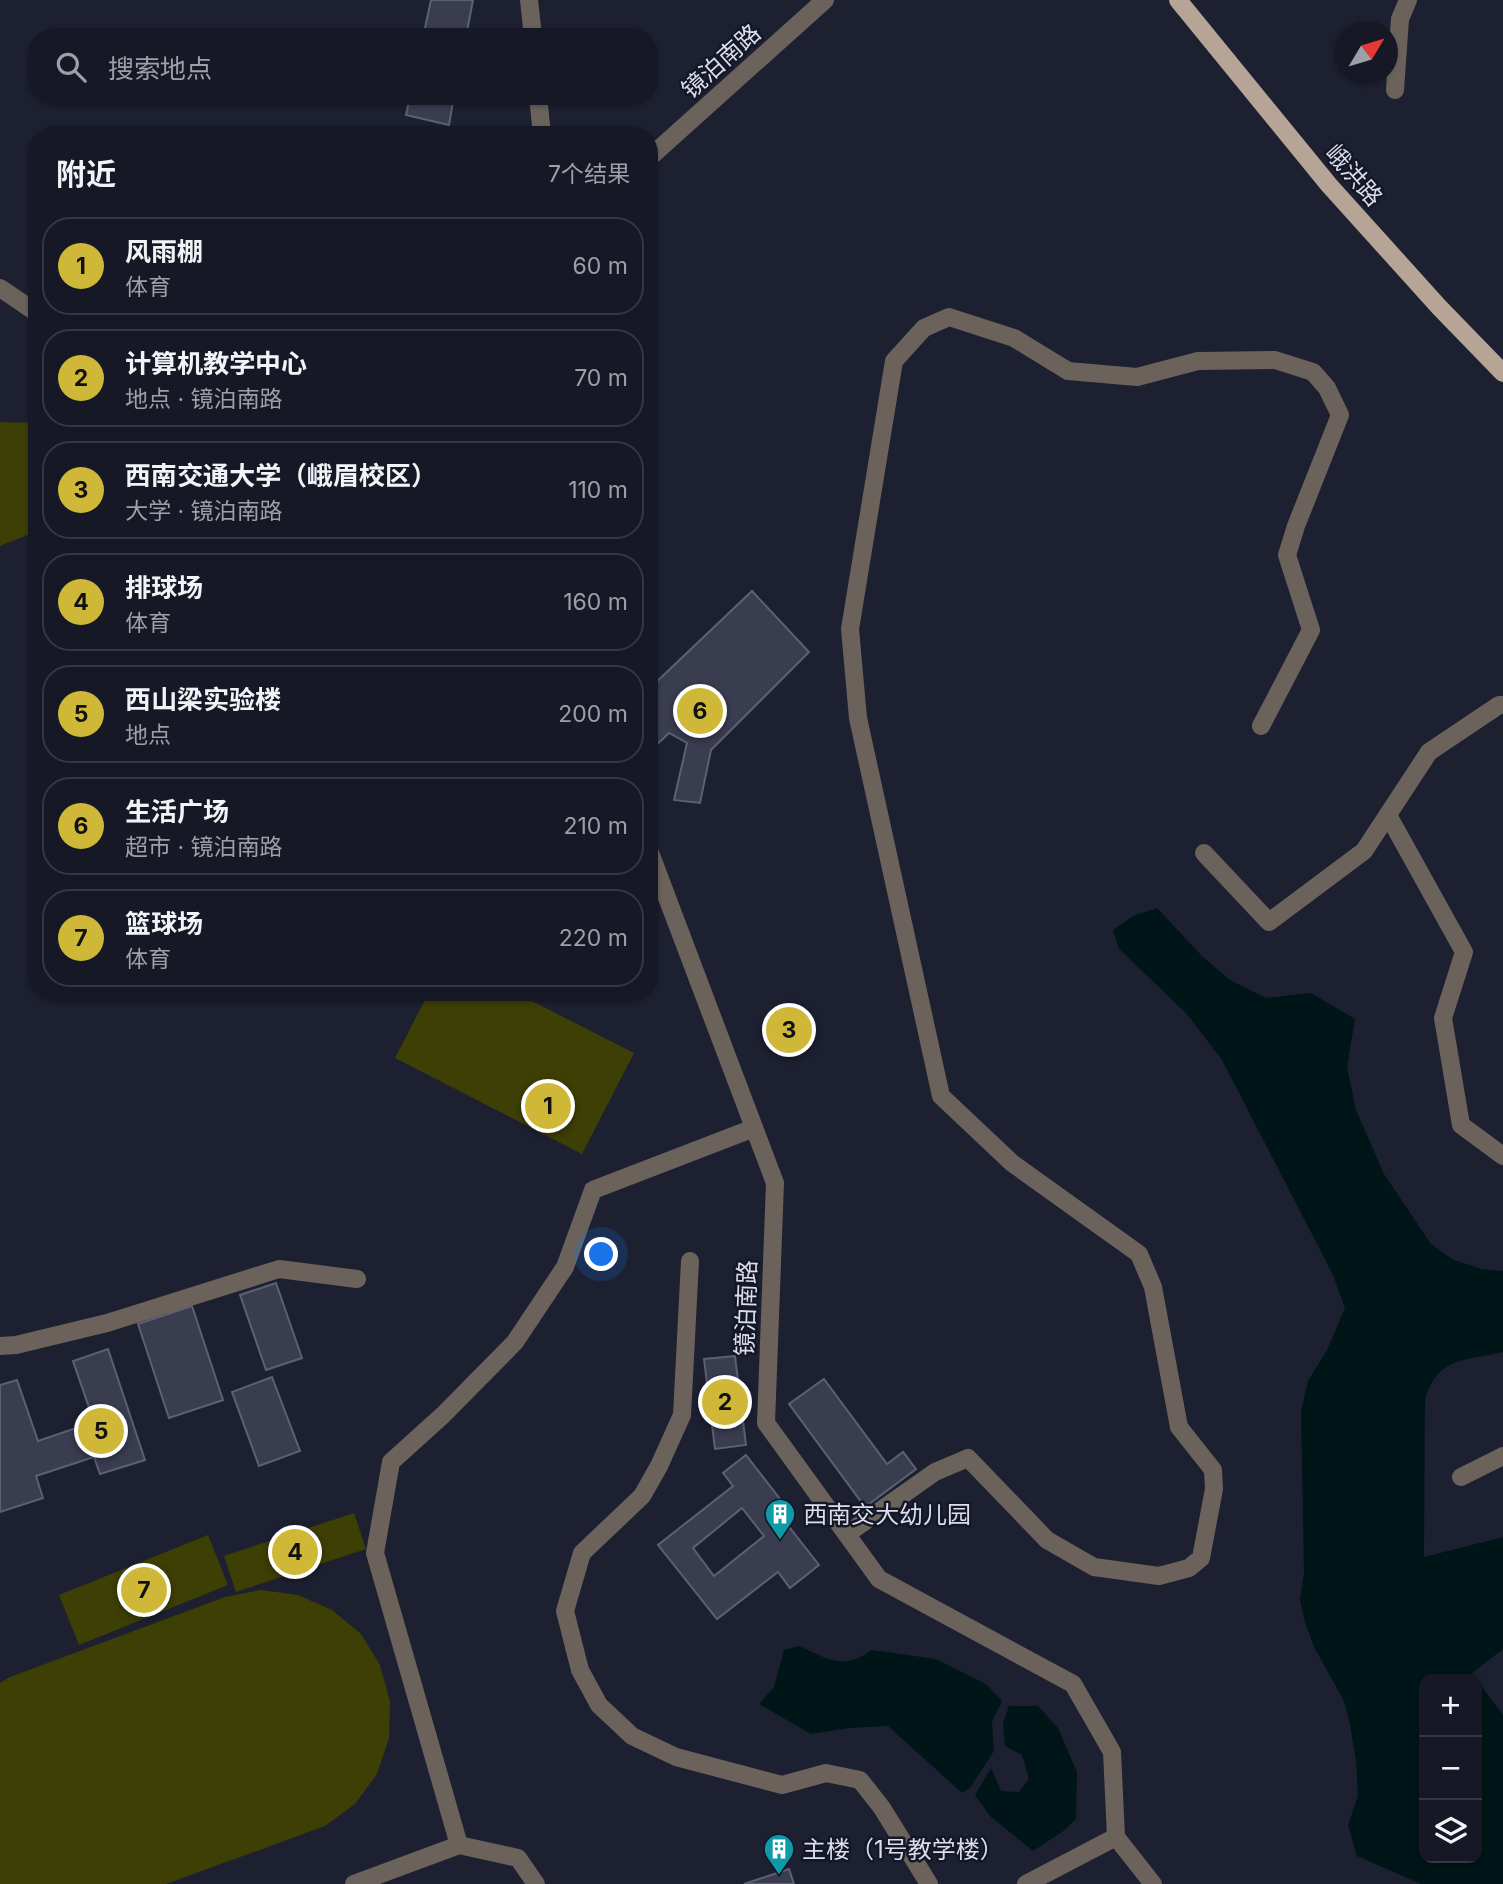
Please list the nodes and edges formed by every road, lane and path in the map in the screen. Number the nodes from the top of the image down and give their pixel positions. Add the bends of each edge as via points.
1 (529, 0) edge
2 (825, 0) edge
3 (1178, 0) edge
4 (1408, 0) edge
5 (532, 28) edge
6 (1395, 90) dead end
7 (539, 105) edge
8 (541, 126) edge
9 (658, 150) edge
10 (0, 288) edge
11 (28, 307) edge
12 (1503, 373) edge
13 (1503, 705) edge
14 (1261, 726) dead end
15 (1388, 815) junction
16 (1204, 853) dead end
17 (658, 874) edge
18 (754, 1128) junction
19 (1503, 1156) edge
20 (690, 1261) dead end
21 (357, 1279) dead end
22 (0, 1346) edge
23 (1503, 1456) edge
24 (1461, 1477) dead end
25 (847, 1534) junction
26 (1116, 1838) junction
27 (459, 1845) junction
28 (354, 1884) edge
29 (536, 1884) edge
30 (929, 1884) edge
31 (1026, 1884) edge
32 (1153, 1884) edge

1 - 5 street
2 - 9 street, 镜泊南路
3 - 12 main road, 峨洪路 via 1329,185
4 - 6 street via 1400,19
7 - 8 street
10 - 11 street
13 - 15 street via 1429,752
14 - 25 street via 1311,630 1287,555 1340,415 1327,388 1312,372 1275,360 1198,361 1137,377 1069,371 1014,338 949,317 925,328 894,361 850,629 858,718 941,1096 1012,1163 1139,1254 1153,1287 1179,1427 1213,1470 1214,1489 1201,1558 1189,1568 1159,1576 1094,1567 1047,1539 968,1458 936,1472
15 - 16 street via 1364,851 1269,922
15 - 19 street via 1464,952 1443,1018 1461,1125
17 - 18 street, 镜泊南路
18 - 25 street, 镜泊南路 via 775,1183 766,1423
18 - 27 street via 593,1189 565,1267 515,1342 391,1462 375,1553
20 - 30 street via 682,1415 642,1496 582,1553 565,1612 580,1670 600,1705 632,1735 676,1757 782,1785 826,1773 860,1780
21 - 22 street via 279,1269 107,1324
23 - 24 street
25 - 26 street, 镜泊南路 via 879,1579 1073,1684 1112,1752
26 - 31 street
26 - 32 street
27 - 28 street
27 - 29 street via 518,1858

